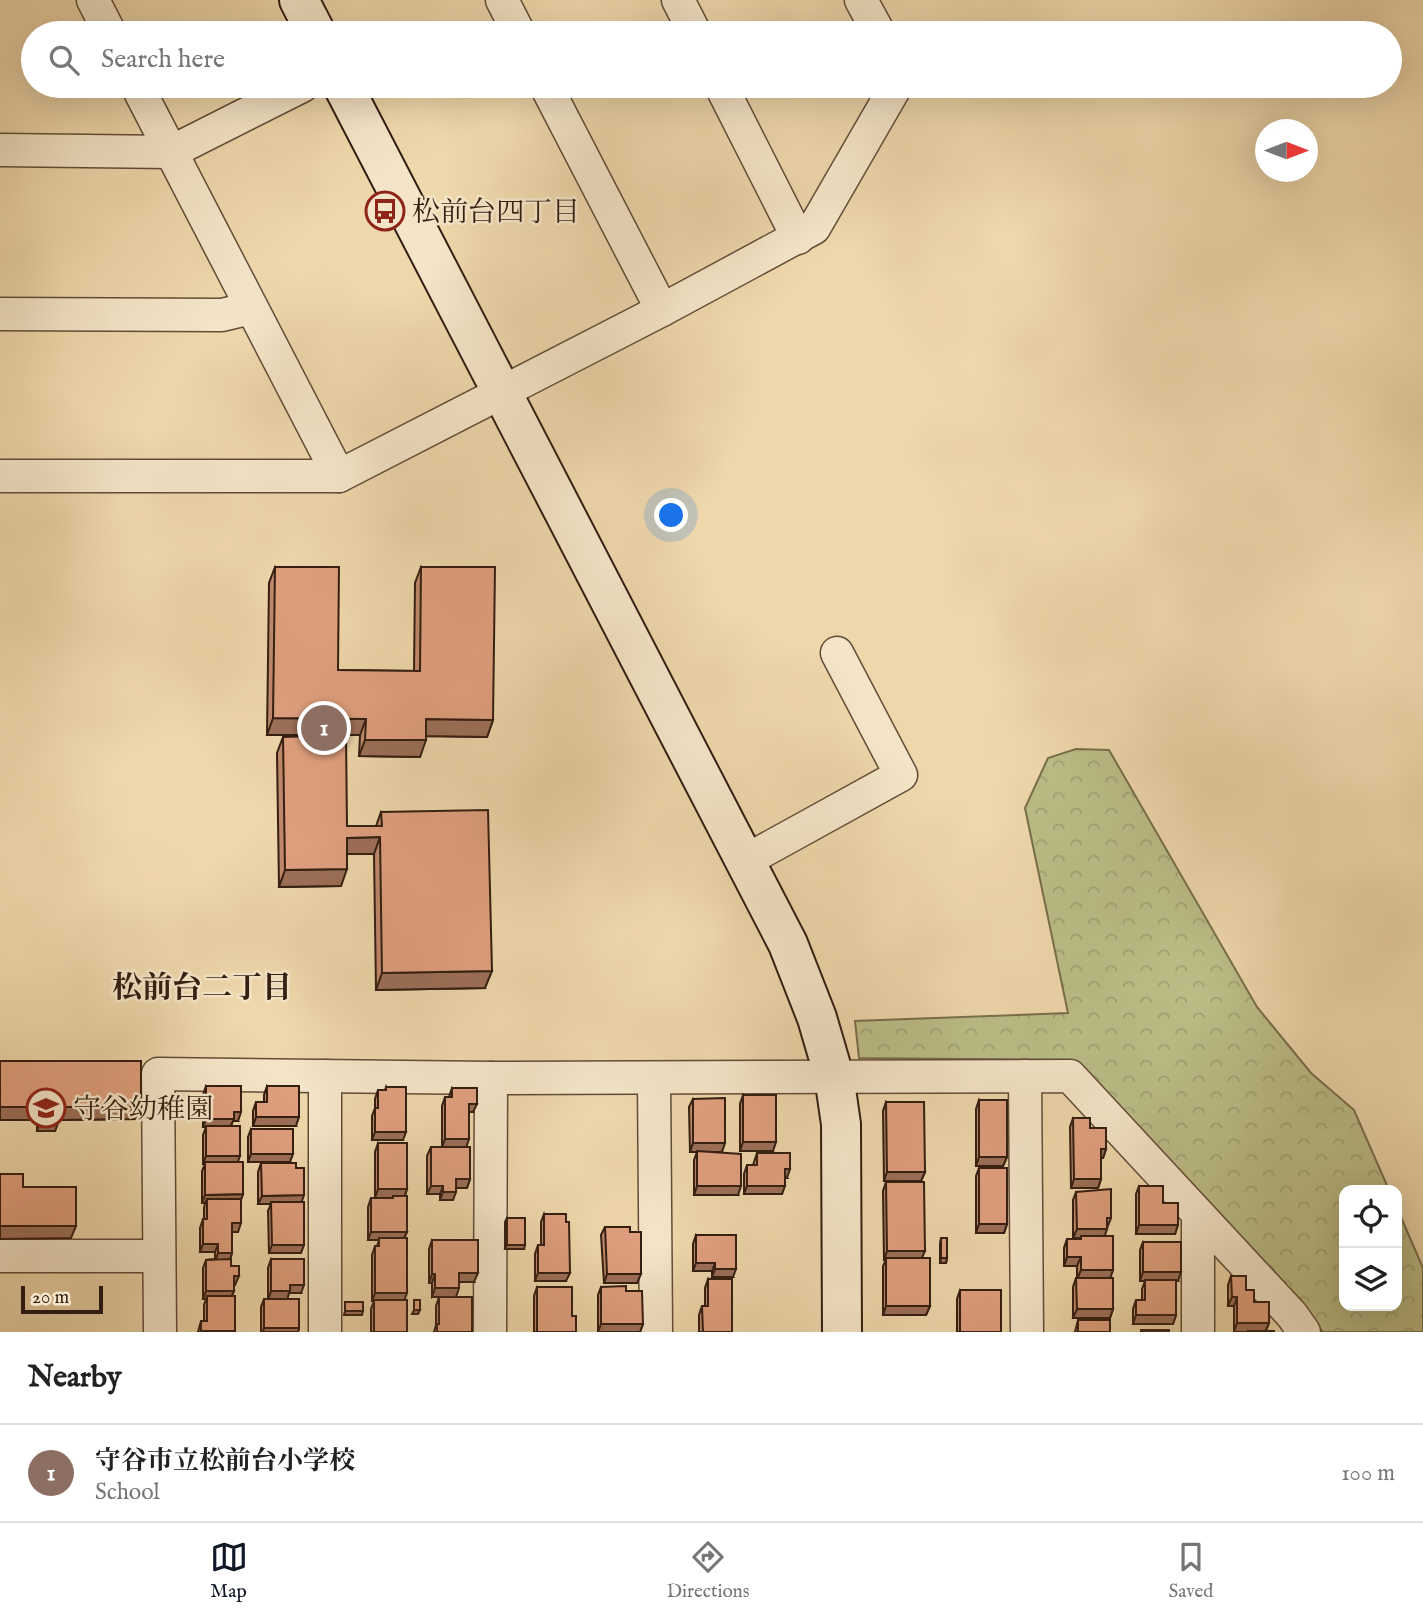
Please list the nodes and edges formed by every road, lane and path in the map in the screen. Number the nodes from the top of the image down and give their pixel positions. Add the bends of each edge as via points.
1 (93, 0) edge
2 (299, 0) edge
3 (502, 0) edge
4 (678, 0) edge
5 (861, 0) edge
6 (104, 21) edge
7 (310, 21) edge
8 (513, 21) edge
9 (689, 21) edge
10 (872, 21) edge
11 (143, 98) edge
12 (278, 98) edge
13 (349, 98) edge
14 (552, 98) edge
15 (727, 98) edge
16 (889, 98) edge
17 (0, 149) edge
18 (170, 152) junction
19 (798, 238) junction
20 (251, 308) junction
21 (662, 310) junction
22 (0, 314) edge
23 (502, 393) junction
24 (0, 476) edge
25 (340, 476) junction
26 (837, 653) dead end
27 (745, 861) junction
28 (325, 1076) junction
29 (834, 1076) junction
30 (1025, 1076) junction
31 (491, 1078) junction
32 (654, 1078) junction
33 (1198, 1214) junction
34 (0, 1256) edge
35 (159, 1256) junction
36 (160, 1332) edge
37 (325, 1332) edge
38 (490, 1332) edge
39 (656, 1332) edge
40 (842, 1332) edge
41 (1027, 1332) edge
42 (1198, 1332) edge
43 (1304, 1332) edge

1 - 6 street
2 - 7 street
3 - 8 street
4 - 9 street
5 - 10 street
11 - 18 street
12 - 18 street
13 - 23 street
14 - 21 street
15 - 19 street
16 - 19 street via 814,228
17 - 18 street
18 - 20 street
19 - 21 street
20 - 22 street via 222,315
20 - 25 street
21 - 23 street
23 - 25 street
23 - 27 street
24 - 25 street
26 - 27 street via 901,775
27 - 29 street via 788,944
28 - 31 street
28 - 35 street via 158,1074
28 - 37 street
29 - 30 street
29 - 32 street
29 - 40 street via 842,1149
30 - 33 street via 1070,1076
30 - 41 street
31 - 32 street
31 - 38 street
32 - 39 street
33 - 42 street
33 - 43 street
34 - 35 street
35 - 36 street

